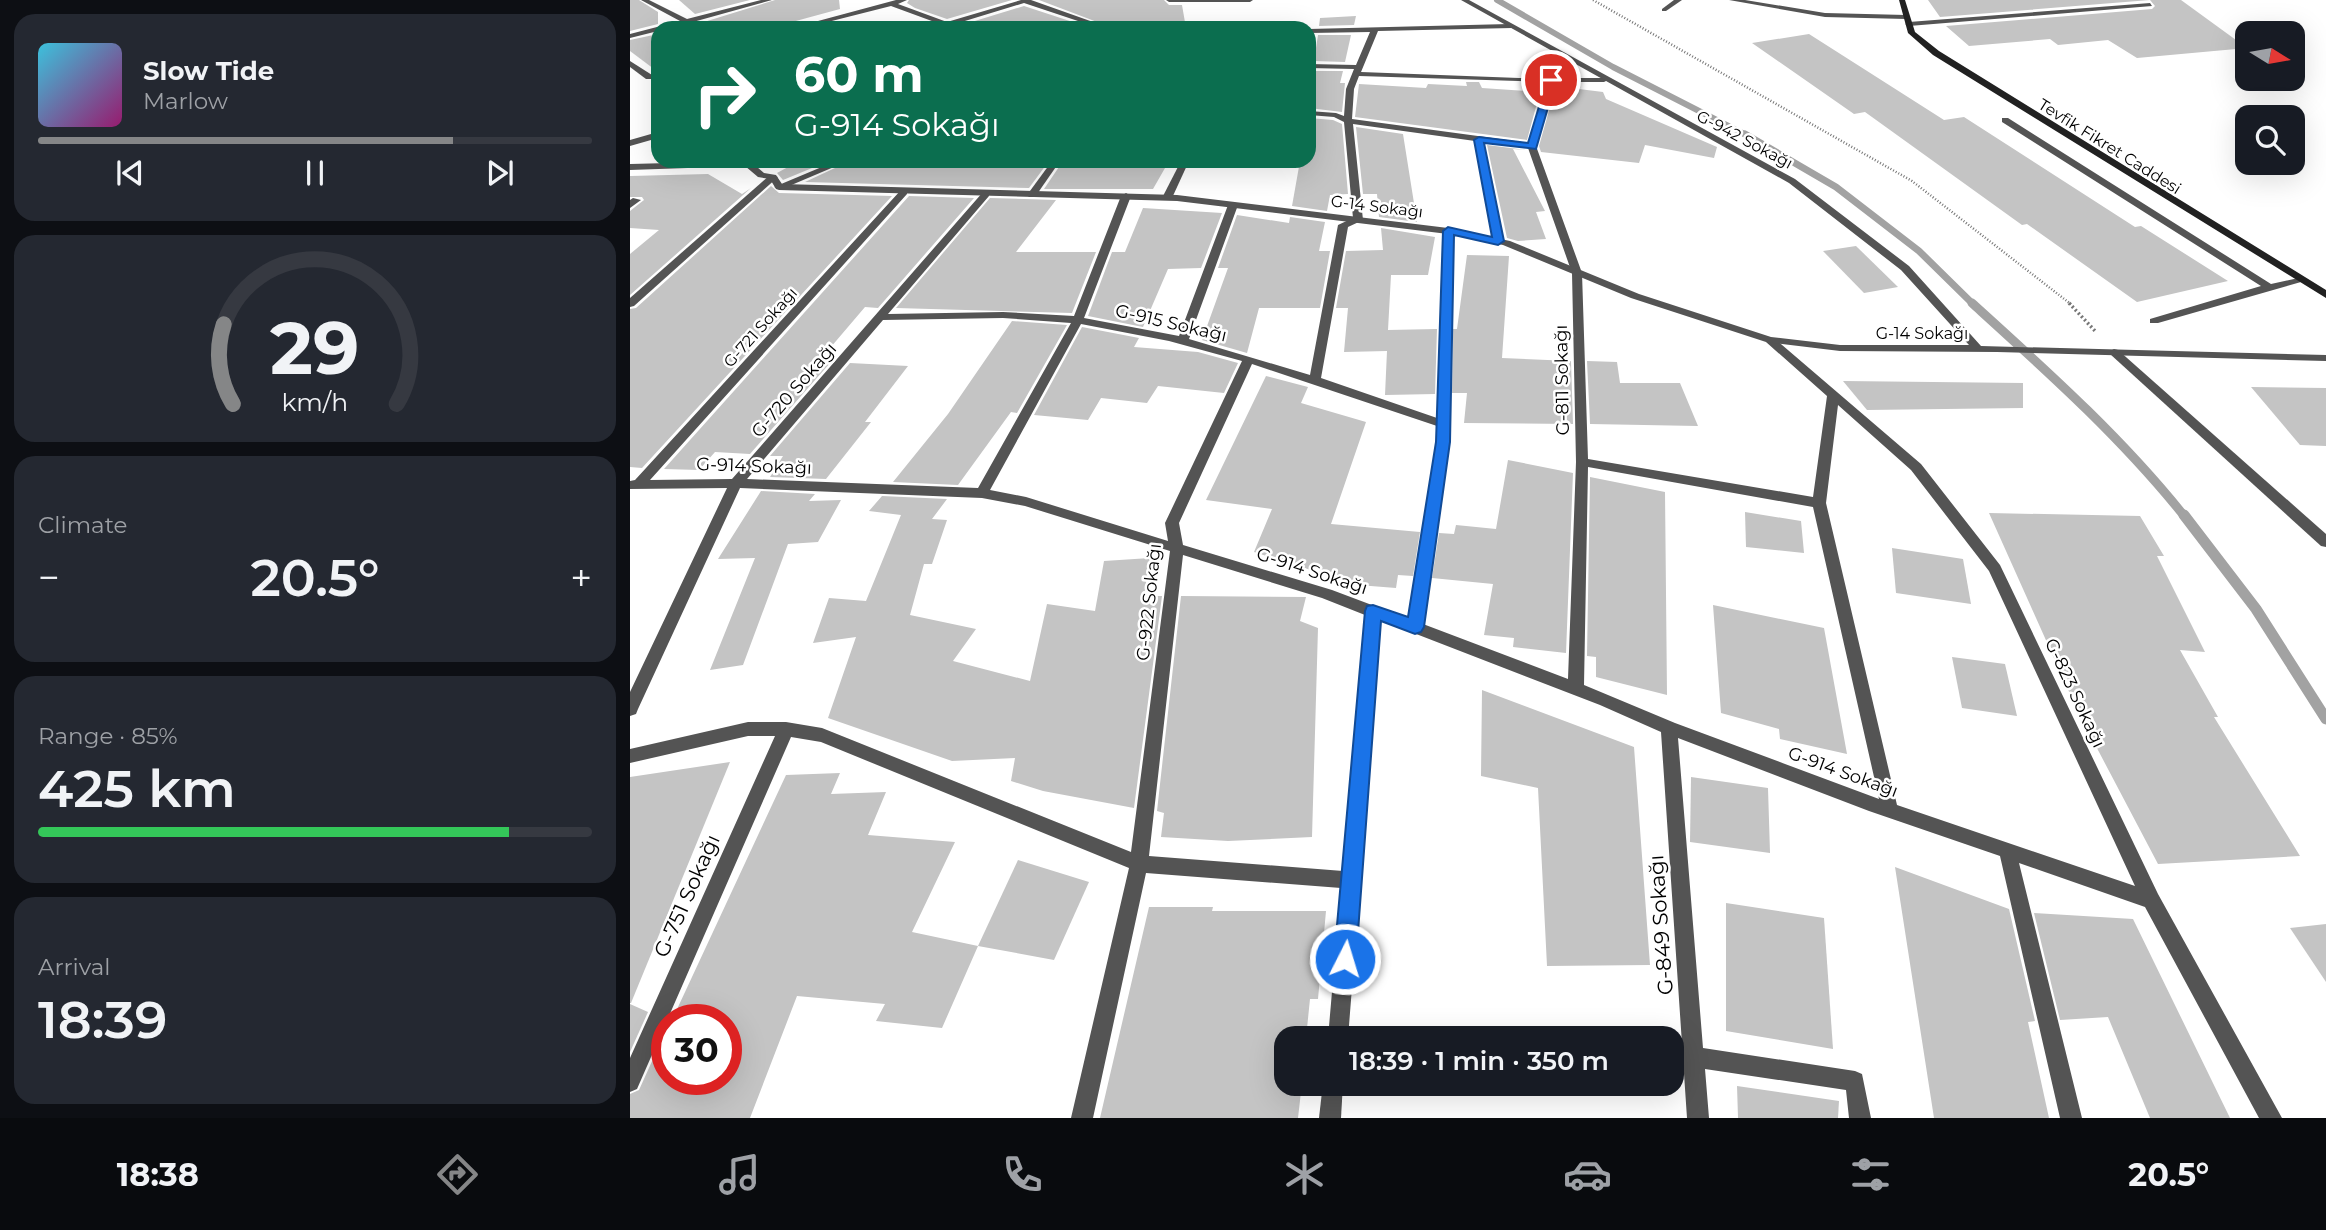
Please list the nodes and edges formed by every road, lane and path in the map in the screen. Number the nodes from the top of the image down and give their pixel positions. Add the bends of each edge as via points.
1 (643, 0) edge
2 (769, 0) edge
3 (882, 0) edge
4 (904, 0) edge
5 (1169, 0) edge
6 (1250, 0) edge
7 (1464, 0) edge
8 (1594, 0) edge
9 (1679, 0) edge
10 (1732, 0) edge
11 (1902, 0) edge
12 (2142, 0) edge
13 (1026, 1) edge
14 (891, 4) junction
15 (1664, 10) dead end
16 (686, 20) junction
17 (1908, 20) junction
18 (682, 21) edge
19 (824, 21) edge
20 (937, 21) edge
21 (965, 21) edge
22 (1085, 21) edge
23 (1510, 26) junction
24 (1375, 29) junction
25 (651, 30) edge
26 (1316, 31) edge
27 (630, 36) edge
28 (630, 63) edge
29 (1316, 67) edge
30 (1358, 71) junction
31 (649, 77) dead end
32 (1604, 79) junction
33 (1551, 80) junction
34 (1316, 114) edge
35 (2005, 120) dead end
36 (1348, 121) junction
37 (651, 137) edge
38 (1479, 140) junction
39 (630, 143) edge
40 (1532, 146) junction
41 (651, 166) edge
42 (630, 167) edge
43 (753, 168) edge
44 (826, 168) edge
45 (1051, 168) edge
46 (1182, 168) edge
47 (773, 177) junction
48 (779, 187) junction
49 (904, 192) junction
50 (986, 194) junction
51 (1031, 195) junction
52 (1126, 196) junction
53 (1167, 198) junction
54 (1233, 205) junction
55 (1358, 220) junction
56 (1448, 231) junction
57 (1498, 241) junction
58 (1577, 273) junction
59 (2302, 280) junction
60 (2269, 287) junction
61 (2326, 295) edge
62 (630, 304) edge
63 (880, 317) junction
64 (1078, 320) junction
65 (2154, 321) dead end
66 (1770, 341) junction
67 (1182, 342) junction
68 (1978, 349) junction
69 (2115, 352) junction
70 (2326, 358) edge
71 (1249, 359) junction
72 (1315, 379) junction
73 (1833, 395) junction
74 (1444, 424) junction
75 (1581, 462) junction
76 (736, 483) junction
77 (634, 484) edge
78 (982, 493) junction
79 (1819, 503) junction
80 (2326, 542) edge
81 (1177, 549) junction
82 (1373, 611) junction
83 (1415, 627) junction
84 (1576, 689) junction
85 (630, 709) edge
86 (1669, 728) junction
87 (786, 729) junction
88 (630, 756) edge
89 (1890, 810) junction
90 (2007, 850) junction
91 (1139, 864) junction
92 (1353, 880) junction
93 (2151, 900) junction
94 (1339, 1026) edge
95 (1694, 1057) junction
96 (630, 1082) edge
97 (1333, 1096) edge
98 (1082, 1118) edge
99 (1330, 1118) edge
100 (1698, 1118) edge
101 (1860, 1118) edge
102 (2071, 1118) edge
103 (2271, 1118) edge

1 - 16 street
2 - 16 street
3 - 14 street
4 - 14 street
5 - 6 street
7 - 23 street, G-942 Sokağı
8 - 69 path via 1912,181 2072,305
9 - 15 street
10 - 17 street via 1825,15
11 - 17 main road, Tevfik Fikret Caddesi
12 - 17 street via 2150,5
13 - 21 street
13 - 22 street
14 - 19 street
14 - 20 street
16 - 18 street
17 - 59 main road, Tevfik Fikret Caddesi via 1912,33 1936,53
23 - 24 street
23 - 32 street, G-942 Sokağı
24 - 26 street
24 - 30 street
25 - 27 street
28 - 31 street
29 - 30 street
30 - 33 street
30 - 36 street via 1350,89
32 - 33 street
32 - 68 street, G-942 Sokağı via 1792,181 1905,268
33 - 40 street
34 - 36 street
35 - 60 street
36 - 38 street
36 - 55 street
37 - 39 street
38 - 40 street
38 - 57 street
40 - 58 street, G-811 Sokağı
41 - 42 street
43 - 47 street
44 - 48 street
45 - 51 street
46 - 53 street
47 - 48 street
47 - 62 street
48 - 49 street, G-14 Sokağı
49 - 50 street, G-14 Sokağı
49 - 77 street, G-721 Sokağı
50 - 51 street, G-14 Sokağı
50 - 63 street, G-720 Sokağı
51 - 52 street, G-14 Sokağı
52 - 53 street, G-14 Sokağı
52 - 64 street
53 - 54 street, G-14 Sokağı
54 - 55 street, G-14 Sokağı
54 - 67 street
55 - 56 street, G-14 Sokağı
55 - 72 street via 1343,225
56 - 57 street, G-14 Sokağı
56 - 74 street
57 - 58 street, G-14 Sokağı
58 - 66 street, G-14 Sokağı
58 - 75 street, G-811 Sokağı
59 - 60 street
59 - 61 main road, Tevfik Fikret Caddesi
60 - 65 street
63 - 64 street, G-915 Sokağı
63 - 76 street, G-720 Sokağı
64 - 67 street, G-915 Sokağı
64 - 78 street
66 - 68 street, G-14 Sokağı via 1840,348
66 - 73 street, G-823 Sokağı
67 - 71 street, G-915 Sokağı
68 - 69 street, G-14 Sokağı
69 - 70 street
69 - 80 street
71 - 72 street, G-915 Sokağı
71 - 81 street, G-922 Sokağı via 1172,523
72 - 74 street, G-915 Sokağı
73 - 79 street
73 - 93 street, G-823 Sokağı via 1916,467 1995,569
74 - 83 street
75 - 79 street
75 - 84 street, G-811 Sokağı
76 - 77 street, G-914 Sokağı
76 - 78 street, G-914 Sokağı
76 - 85 street, G-720 Sokağı
78 - 81 street, G-914 Sokağı
79 - 89 street
81 - 82 street, G-914 Sokağı
81 - 91 street, G-922 Sokağı
82 - 83 street, G-914 Sokağı
82 - 92 street
83 - 84 street, G-914 Sokağı
84 - 86 street, G-914 Sokağı
86 - 89 street, G-914 Sokağı
86 - 95 street, G-849 Sokağı
87 - 88 street via 748,729
87 - 91 street via 822,735
87 - 96 street, G-751 Sokağı
89 - 90 street, G-914 Sokağı
90 - 93 street, G-914 Sokağı
90 - 102 street
91 - 92 street
91 - 98 street, G-922 Sokağı
92 - 94 street
93 - 103 street, G-823 Sokağı
95 - 100 street, G-849 Sokağı
95 - 101 street via 1855,1082
97 - 99 street

